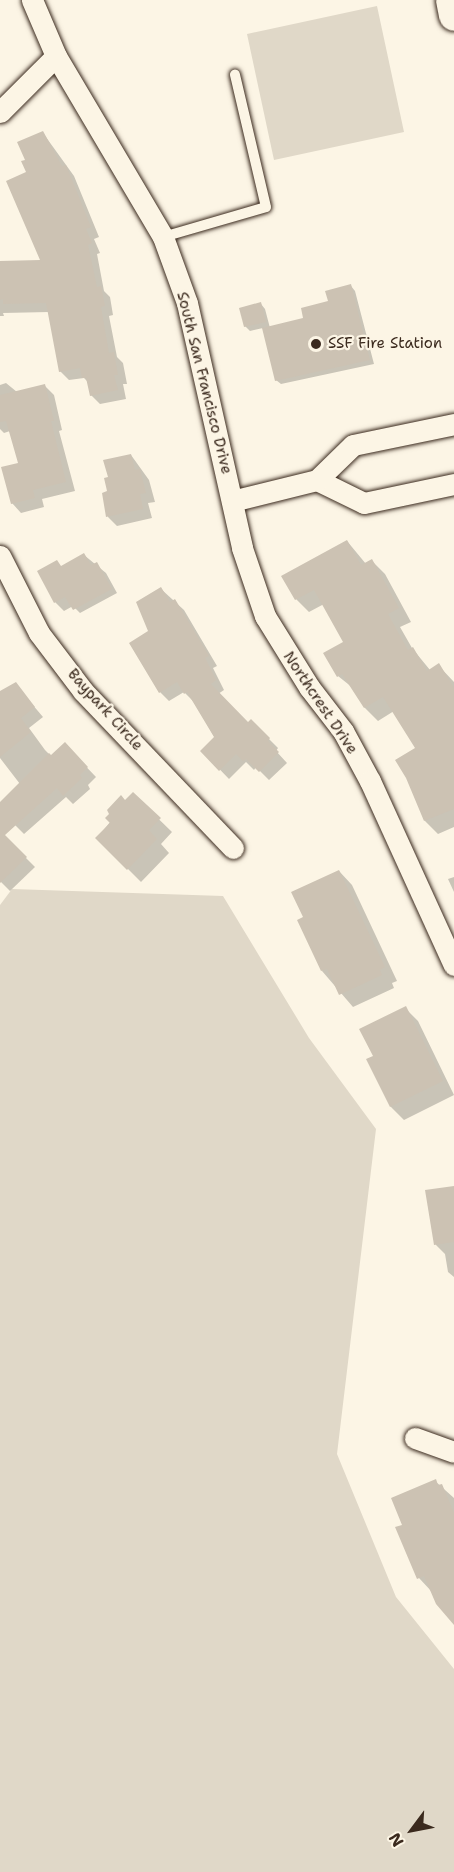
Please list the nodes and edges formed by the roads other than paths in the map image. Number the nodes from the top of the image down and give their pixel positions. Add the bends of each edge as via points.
1 (32, 0) edge
2 (451, 0) edge
3 (454, 16) edge
4 (56, 56) junction
5 (235, 75) dead end
6 (0, 112) edge
7 (163, 237) junction
8 (454, 424) edge
9 (317, 480) junction
10 (454, 484) edge
11 (232, 501) junction
12 (0, 556) edge
13 (233, 848) dead end
14 (454, 965) edge
15 (415, 1438) dead end
16 (454, 1452) edge

1 - 4 street, South San Francisco Drive
2 - 3 main road
4 - 6 street
4 - 7 street, South San Francisco Drive
5 - 7 lane via 266,207
7 - 11 street, South San Francisco Drive via 187,303
8 - 9 street via 353,445
9 - 10 street via 364,503
9 - 11 street
11 - 14 street, Northcrest Drive via 251,580 265,616 309,687 343,731 365,771
12 - 13 street, Baypark Circle via 39,633 83,691
15 - 16 street

